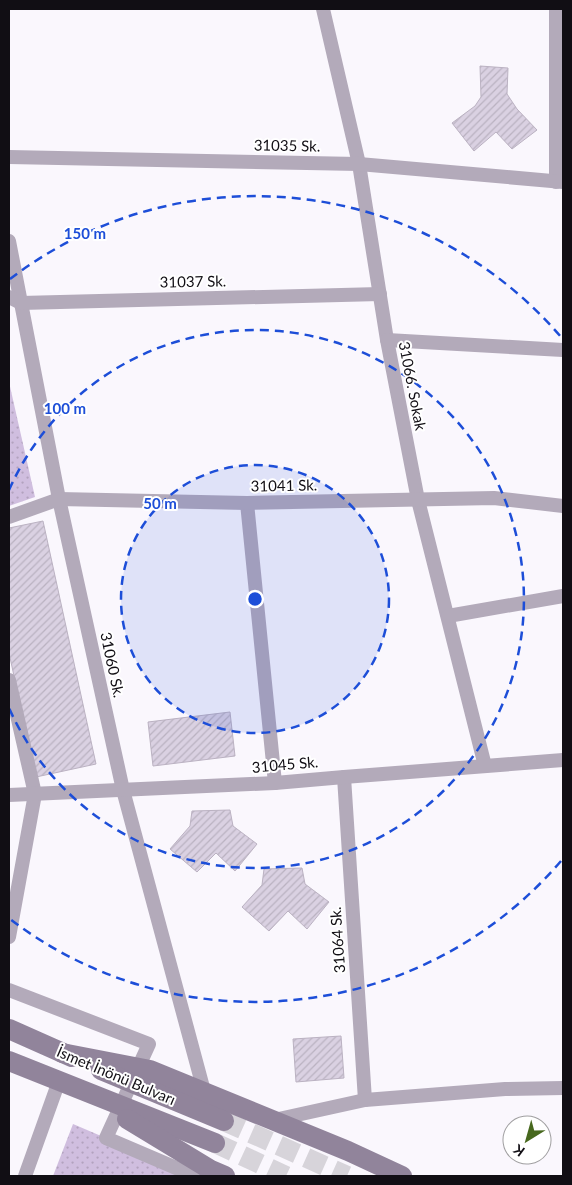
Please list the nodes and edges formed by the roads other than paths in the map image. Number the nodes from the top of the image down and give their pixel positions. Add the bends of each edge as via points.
1 (323, 9) edge
2 (556, 9) edge
3 (9, 157) edge
4 (358, 164) junction
5 (560, 182) edge
6 (9, 241) edge
7 (380, 294) junction
8 (15, 300) edge
9 (386, 340) junction
10 (563, 350) edge
11 (60, 499) junction
12 (418, 500) junction
13 (247, 503) junction
14 (563, 506) edge
15 (9, 517) edge
16 (563, 596) edge
17 (448, 616) junction
18 (9, 680) edge
19 (563, 760) edge
20 (485, 766) junction
21 (344, 777) junction
22 (275, 783) junction
23 (123, 790) junction
24 (35, 794) junction
25 (9, 795) edge
26 (9, 937) edge
27 (9, 990) edge
28 (9, 1029) edge
29 (62, 1053) junction
30 (9, 1061) edge
31 (59, 1081) junction
32 (563, 1088) edge
33 (80, 1090) junction
34 (204, 1091) junction
35 (366, 1100) junction
36 (274, 1120) junction
37 (224, 1121) tunnel mouth
38 (215, 1143) tunnel mouth
39 (211, 1175) edge
40 (25, 1176) edge
41 (402, 1176) edge

1 - 4 street, 31066. Sokak
2 - 5 street
3 - 4 street, 31035 Sk.
4 - 5 street, 31035 Sk.
4 - 7 street, 31066. Sokak
6 - 8 street, 31060 Sk.
7 - 8 street, 31037 Sk.
7 - 9 street, 31066. Sokak
8 - 11 street, 31060 Sk.
9 - 10 street
9 - 12 street, 31066. Sokak
11 - 13 street, 31041 Sk.
11 - 15 street, 31041 Sk.
11 - 23 street, 31060 Sk.
12 - 13 street, 31041 Sk.
12 - 14 street, 31041 Sk. via 494,498
12 - 17 street, 31066. Sokak
13 - 22 street
16 - 17 street
17 - 20 street, 31066. Sokak
18 - 24 street
19 - 20 street, 31045 Sk.
20 - 21 street, 31045 Sk.
21 - 22 street, 31045 Sk.
21 - 35 street, 31064 Sk.
22 - 23 street, 31045 Sk.
23 - 24 street, 31045 Sk.
23 - 34 street, 31060 Sk.
24 - 25 street, 31045 Sk.
24 - 26 street
27 - 39 street via 149,1044 106,1138
28 - 29 main road, İsmet İnönü Bulvarı
29 - 34 main road via 150,1070
29 - 37 main road, İsmet İnönü Bulvarı
30 - 31 main road, İsmet İnönü Bulvarı
31 - 33 main road, İsmet İnönü Bulvarı
31 - 40 street
32 - 35 street via 505,1089
33 - 38 main road, İsmet İnönü Bulvarı
33 - 39 main road
34 - 36 main road
35 - 36 street
36 - 41 main road

